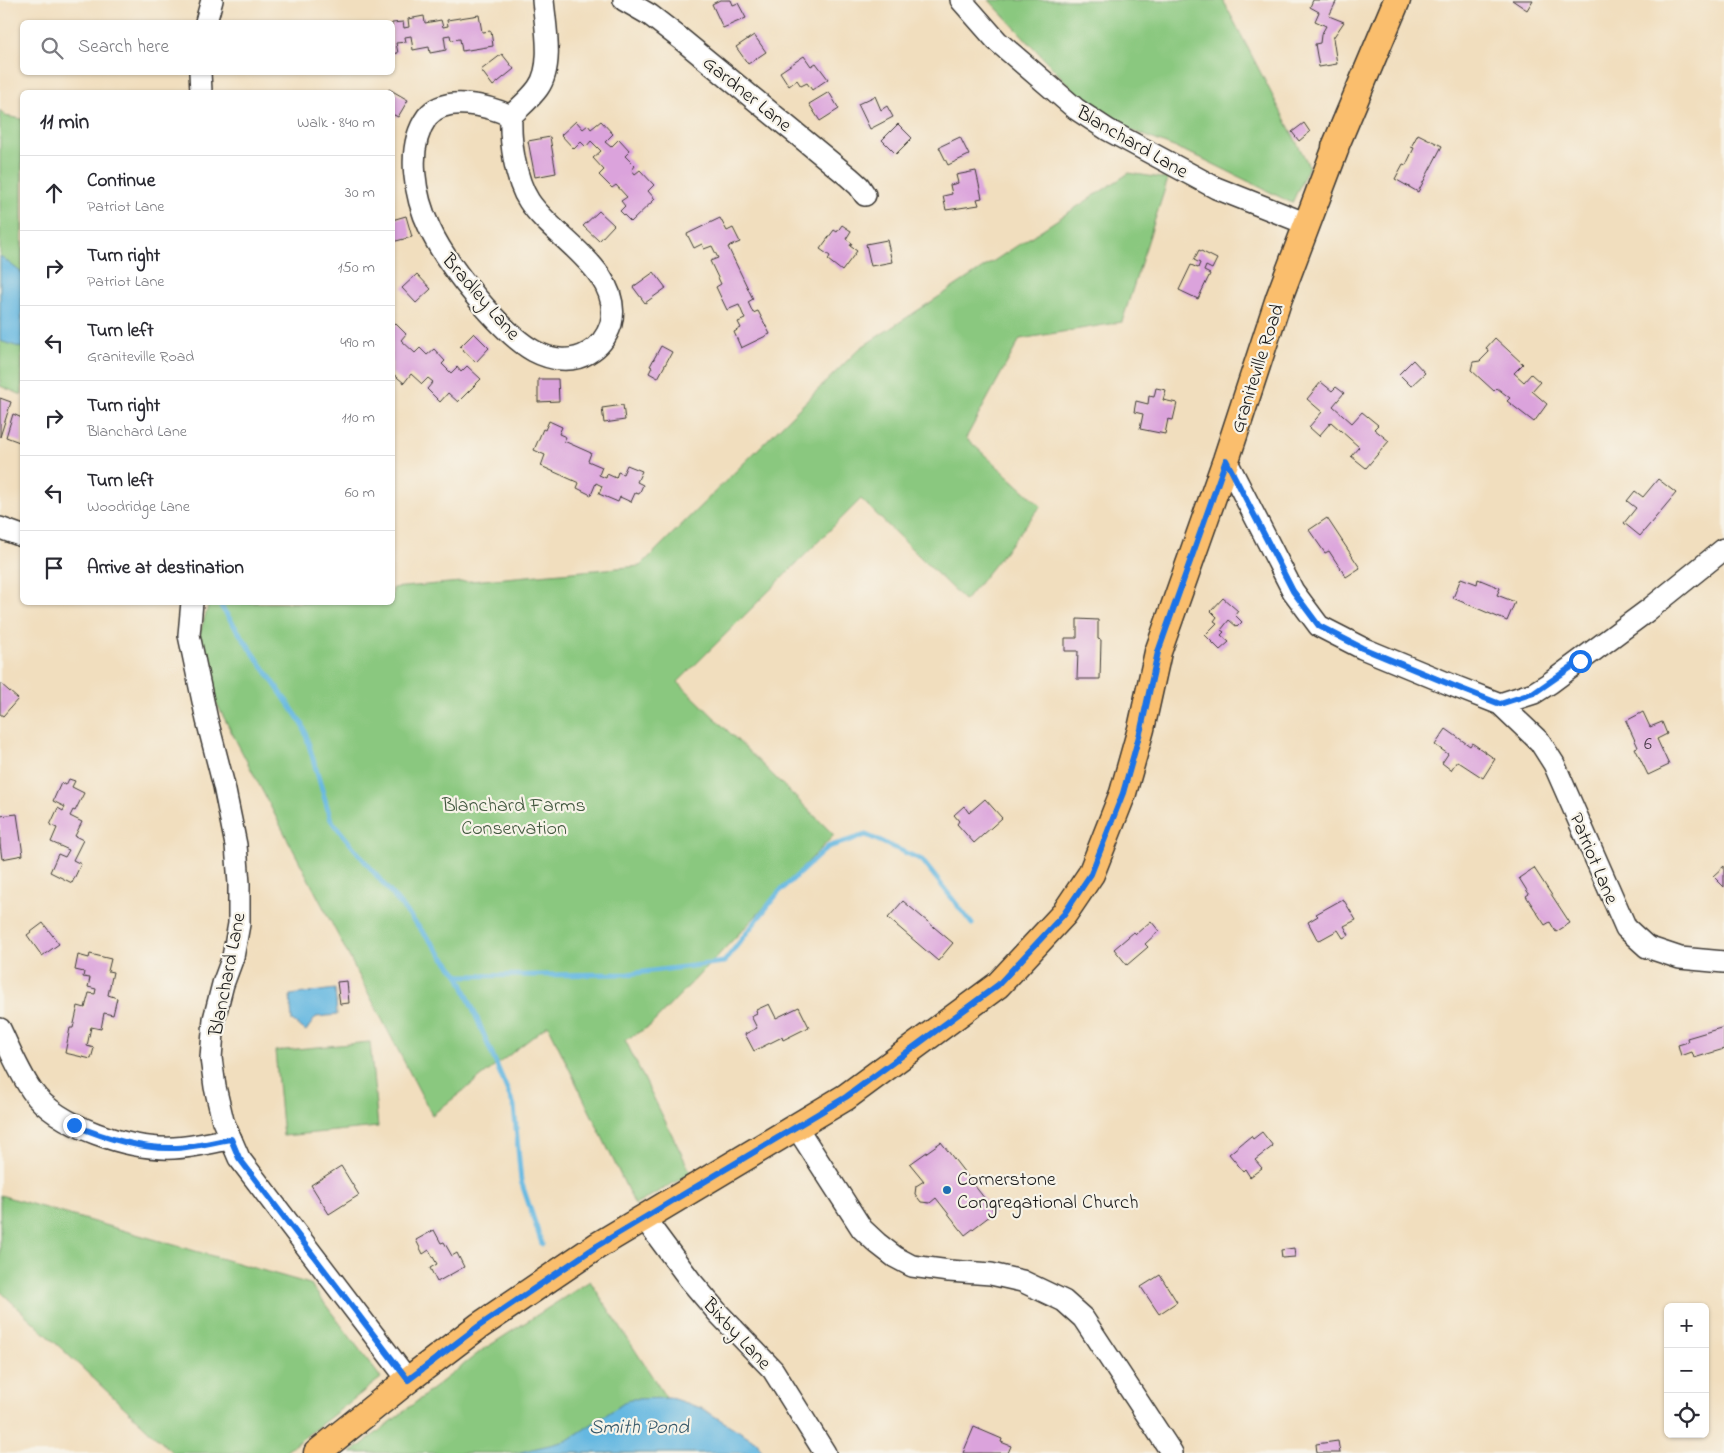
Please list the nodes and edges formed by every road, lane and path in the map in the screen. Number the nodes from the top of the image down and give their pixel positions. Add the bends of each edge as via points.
1 (212, 0) edge
2 (543, 0) edge
3 (624, 0) edge
4 (962, 0) edge
5 (1397, 0) edge
6 (207, 20) edge
7 (200, 75) edge
8 (202, 90) edge
9 (511, 116) junction
10 (865, 195) dead end
11 (1307, 224) junction
12 (1226, 460) junction
13 (0, 528) edge
14 (20, 535) edge
15 (1724, 549) edge
16 (186, 606) edge
17 (1500, 704) junction
18 (1724, 962) edge
19 (0, 1029) edge
20 (797, 1128) junction
21 (231, 1139) junction
22 (644, 1218) junction
23 (408, 1380) junction
24 (317, 1453) edge
25 (825, 1453) edge
26 (1172, 1453) edge

1 - 6 street
2 - 9 street via 547,46 543,78 538,88
3 - 10 street, Gardner Lane via 650,15 750,94 850,176
4 - 11 street, Blanchard Lane via 997,40 1076,109 1100,125 1216,188
5 - 11 main road, Graniteville Road via 1335,147
7 - 8 street
9 - 9 street, Bradley Lane via 476,105 440,106 432,111 421,127 413,161 424,215 448,261 504,327 536,352 556,360 576,358 594,349 604,338 612,315 610,298 602,278 592,266 529,201 519,176
11 - 12 main road, Graniteville Road via 1277,303
12 - 17 street, Patriot Lane via 1293,591 1319,626 1362,648
12 - 20 main road, Graniteville Road via 1158,652 1123,793 1091,874 1064,914 998,985 846,1097
13 - 14 street
15 - 17 street via 1550,683 1534,693
16 - 21 street, Blanchard Lane via 202,701 236,845 239,924 233,957 214,1019 211,1058 223,1121
17 - 18 street, Patriot Lane via 1540,742 1554,764 1626,928 1647,947 1680,958
19 - 21 street via 33,1092 74,1125 104,1138 145,1146 174,1148
20 - 22 main road, Graniteville Road
20 - 26 street via 862,1229 895,1258 912,1266 991,1274 1022,1281 1064,1301 1083,1318
21 - 23 street, Blanchard Lane via 239,1158
22 - 23 main road, Graniteville Road via 486,1321
22 - 25 street, Bixby Lane via 718,1313 773,1370
23 - 24 main road, Graniteville Road

